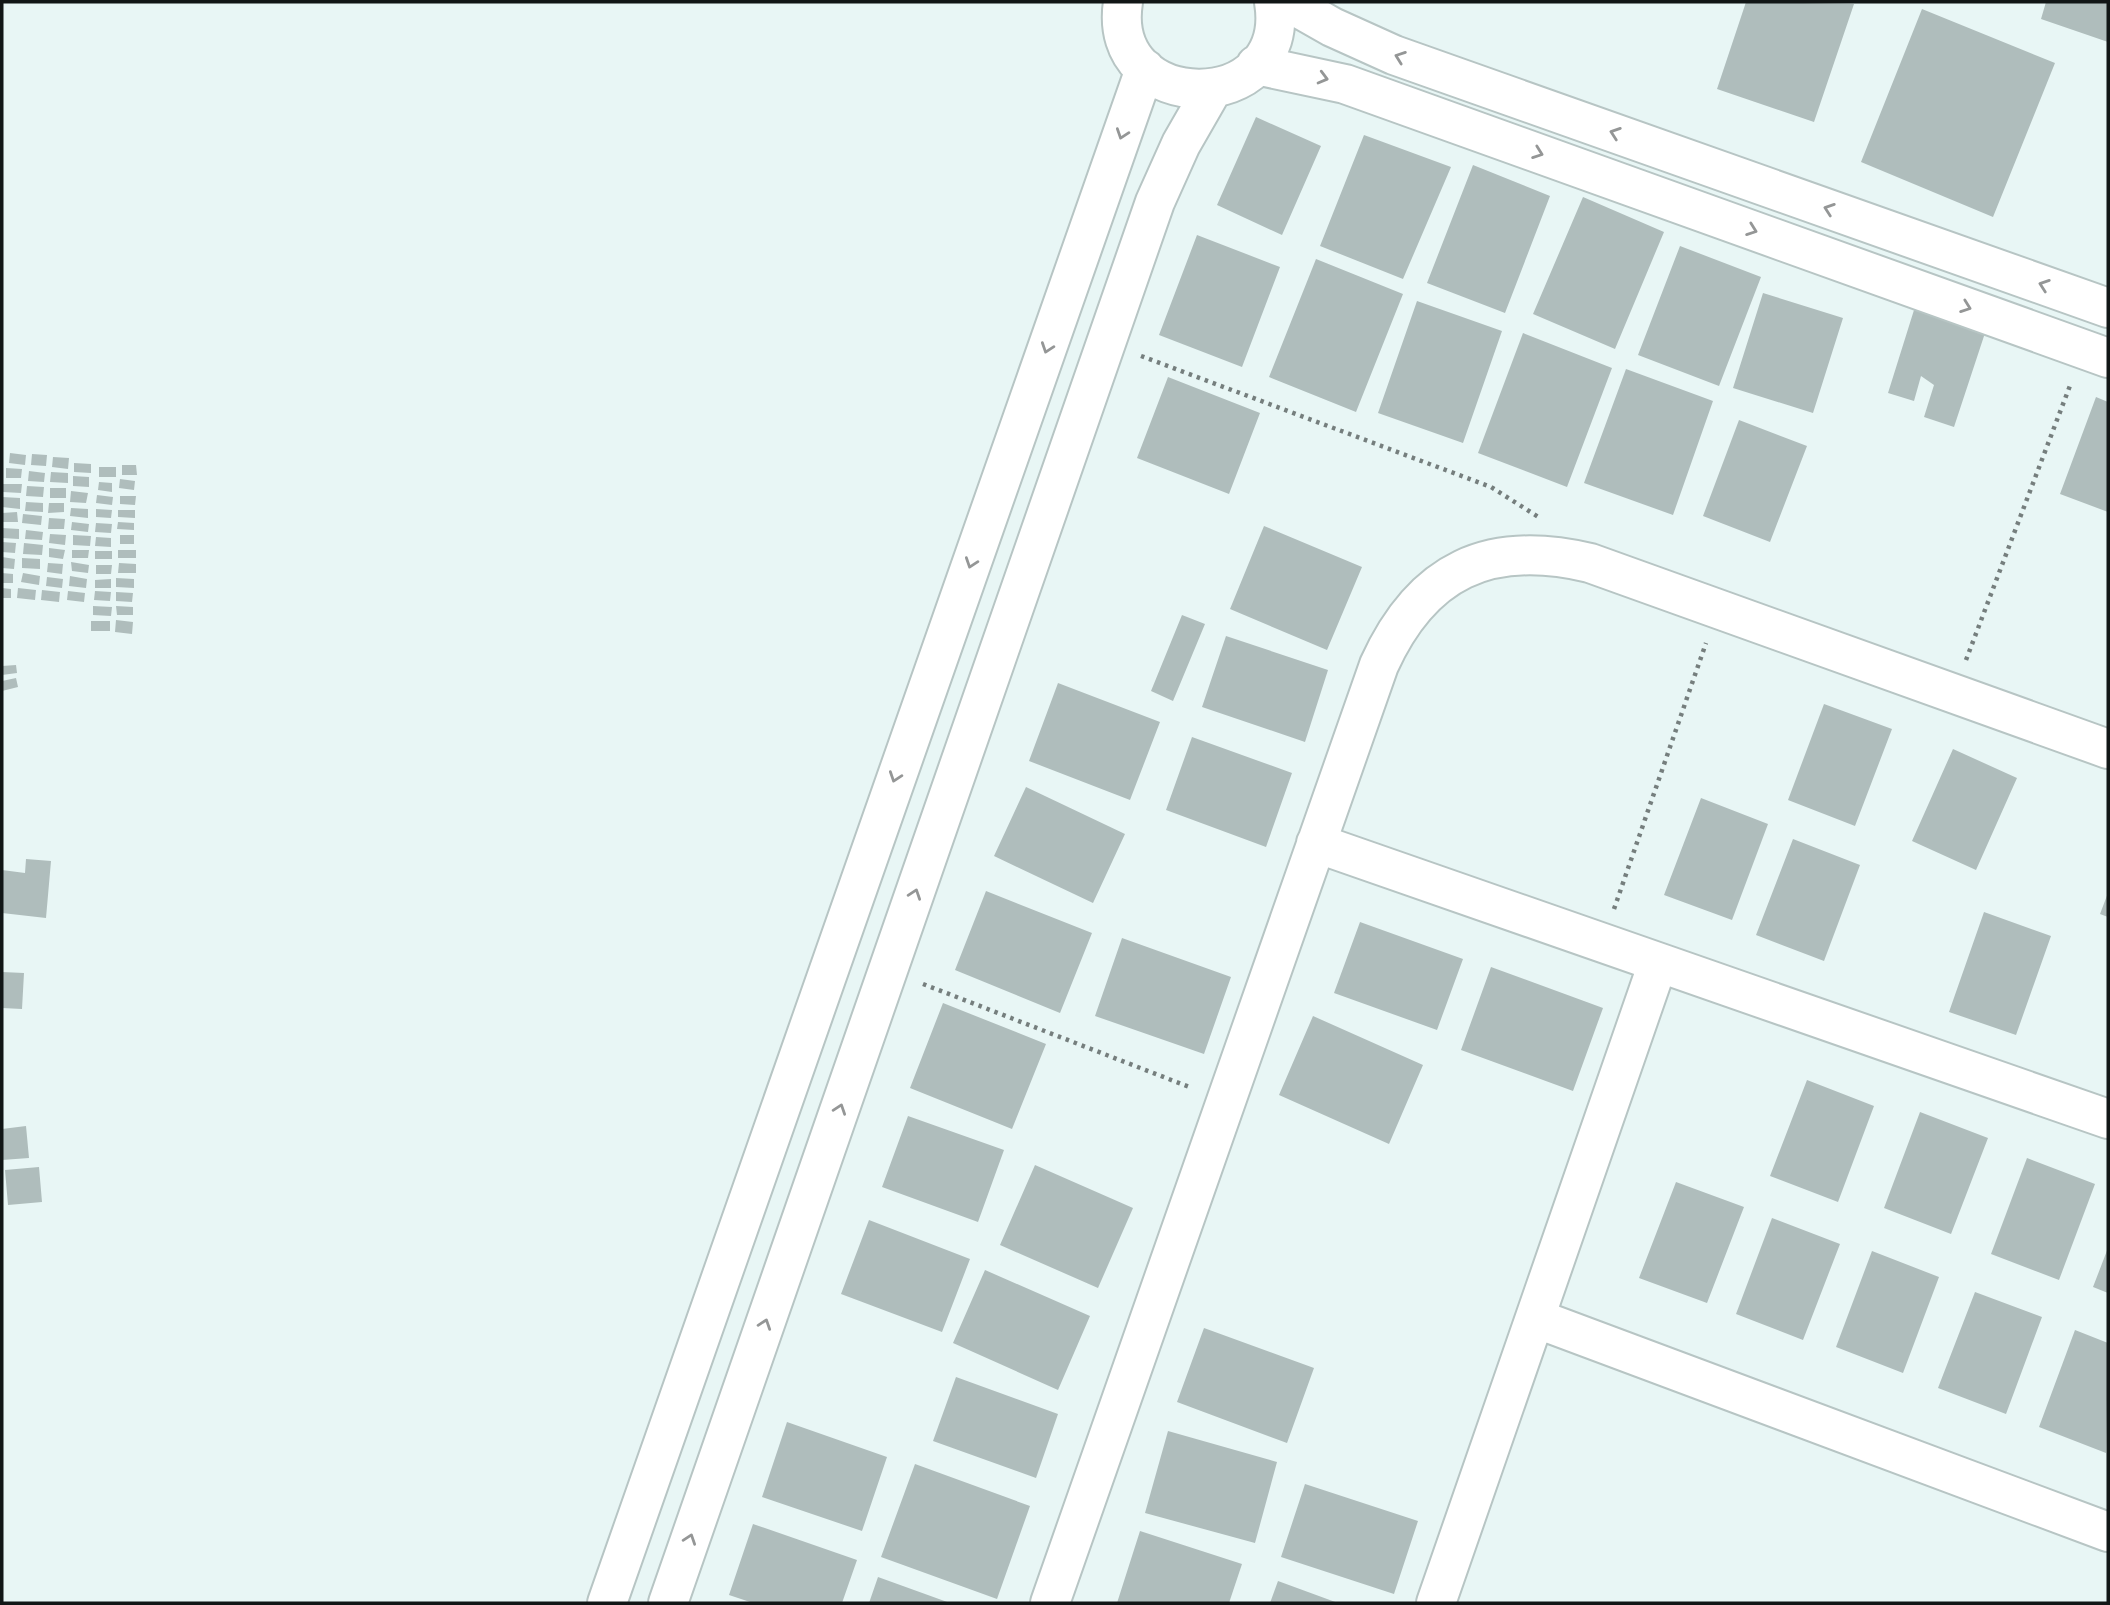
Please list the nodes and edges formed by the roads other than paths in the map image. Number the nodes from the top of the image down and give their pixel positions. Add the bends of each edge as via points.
1 (1274, 2) edge
2 (1287, 2) edge
3 (1113, 5) edge
4 (1256, 65) junction
5 (1145, 69) junction
6 (1212, 90) junction
7 (2108, 307) edge
8 (2096, 354) edge
9 (2108, 749) edge
10 (1316, 844) junction
11 (835, 950) junction
12 (1658, 963) junction
13 (888, 971) junction
14 (2108, 1119) edge
15 (1535, 1318) junction
16 (2108, 1532) edge
17 (607, 1603) edge
18 (668, 1603) edge
19 (1050, 1603) edge
20 (1436, 1603) edge

1 - 4 street via 1268,49
7 -> 2 street via 1395,55
3 - 5 street via 1132,52
4 - 6 street via 1243,77
4 -> 8 street via 1345,84
5 - 6 street via 1165,83 1188,90
5 -> 11 street
13 -> 6 street via 1163,182
9 - 10 street via 1590,563 1554,554 1516,554 1480,562 1446,578 1417,601 1394,631
10 - 12 street
10 - 19 street
11 - 13 street
11 - 17 street
12 - 14 street
12 - 15 street
18 -> 13 street
15 - 16 street
15 - 20 street

